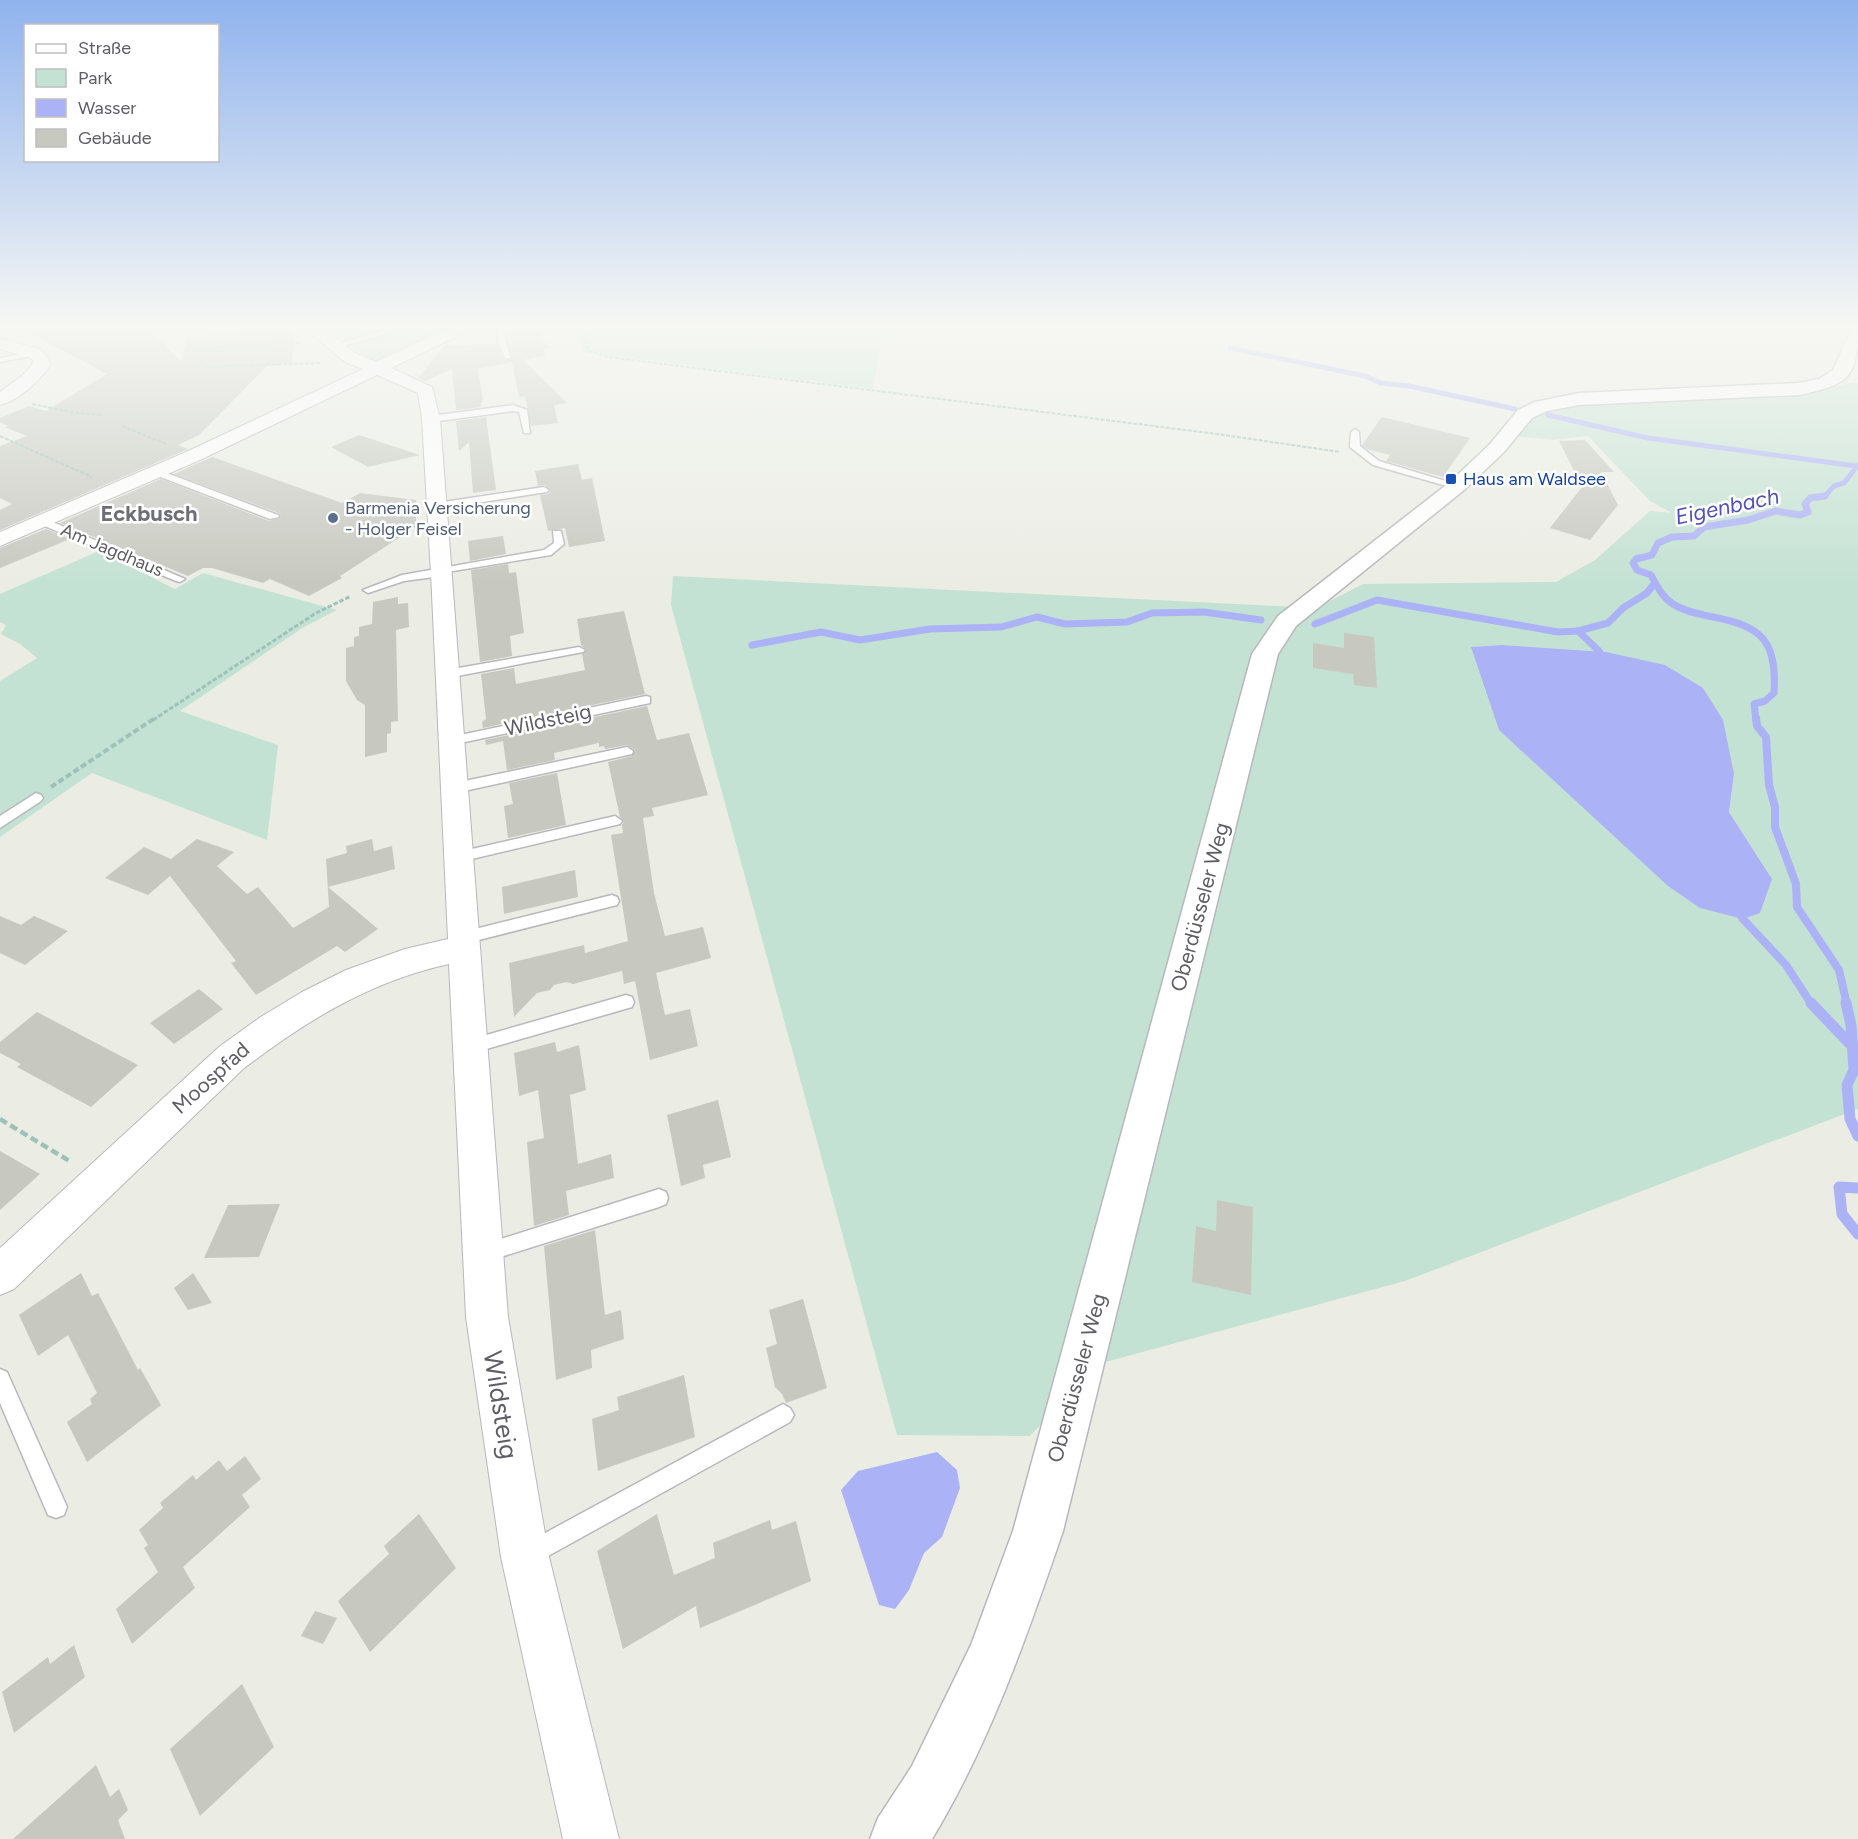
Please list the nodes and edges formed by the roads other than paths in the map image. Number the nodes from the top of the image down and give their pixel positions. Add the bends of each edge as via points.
1 (288, 410) edge
2 (429, 410) edge
3 (499, 410) edge
4 (519, 410) edge
5 (1534, 410) edge
6 (430, 419) junction
7 (527, 430) dead end
8 (1355, 432) dead end
9 (156, 472) junction
10 (1457, 486) junction
11 (544, 490) dead end
12 (437, 506) junction
13 (274, 517) dead end
14 (44, 522) junction
15 (557, 533) dead end
16 (0, 540) edge
17 (442, 571) junction
18 (180, 579) dead end
19 (368, 590) road end
20 (579, 650) dead end
21 (447, 674) junction
22 (646, 699) dead end
23 (451, 741) junction
24 (627, 751) dead end
25 (455, 788) junction
26 (36, 798) road end
27 (615, 821) dead end
28 (0, 823) edge
29 (459, 857) junction
30 (612, 901) dead end
31 (463, 943) junction
32 (626, 1002) dead end
33 (469, 1047) junction
34 (659, 1198) dead end
35 (483, 1253) junction
36 (0, 1275) edge
37 (0, 1379) edge
38 (783, 1415) dead end
39 (56, 1507) dead end
40 (525, 1557) junction
41 (591, 1839) edge
42 (899, 1839) edge

1 - 9 street, Am Jagdhaus
2 - 6 street, Wildsteig
3 - 6 lane
4 - 7 lane via 523,411
5 - 10 street, Oberdüsseler Weg via 1525,414
6 - 12 street, Wildsteig
8 - 10 lane via 1355,447 1364,456
9 - 13 lane
9 - 14 street, Am Jagdhaus
10 - 42 street, Oberdüsseler Weg via 1287,621 1265,654 1038,1531 993,1657 933,1786
11 - 12 lane
12 - 17 street, Wildsteig
14 - 16 street, Am Jagdhaus
14 - 18 lane, Am Jagdhaus
15 - 17 lane via 559,544 547,553
17 - 19 lane via 402,578
17 - 21 street, Wildsteig
20 - 21 lane
21 - 23 street, Wildsteig
22 - 23 lane, Wildsteig
23 - 25 street, Wildsteig
24 - 25 lane
25 - 29 street, Wildsteig
26 - 28 lane
27 - 29 lane
29 - 31 street, Wildsteig
30 - 31 lane
31 - 33 street, Wildsteig
31 - 36 street, Moospfad via 377,972 314,1000 270,1027 231,1058
32 - 33 lane
33 - 35 street, Wildsteig
34 - 35 lane
35 - 40 street, Wildsteig via 487,1317
37 - 39 lane
38 - 40 lane
40 - 41 street, Wildsteig

